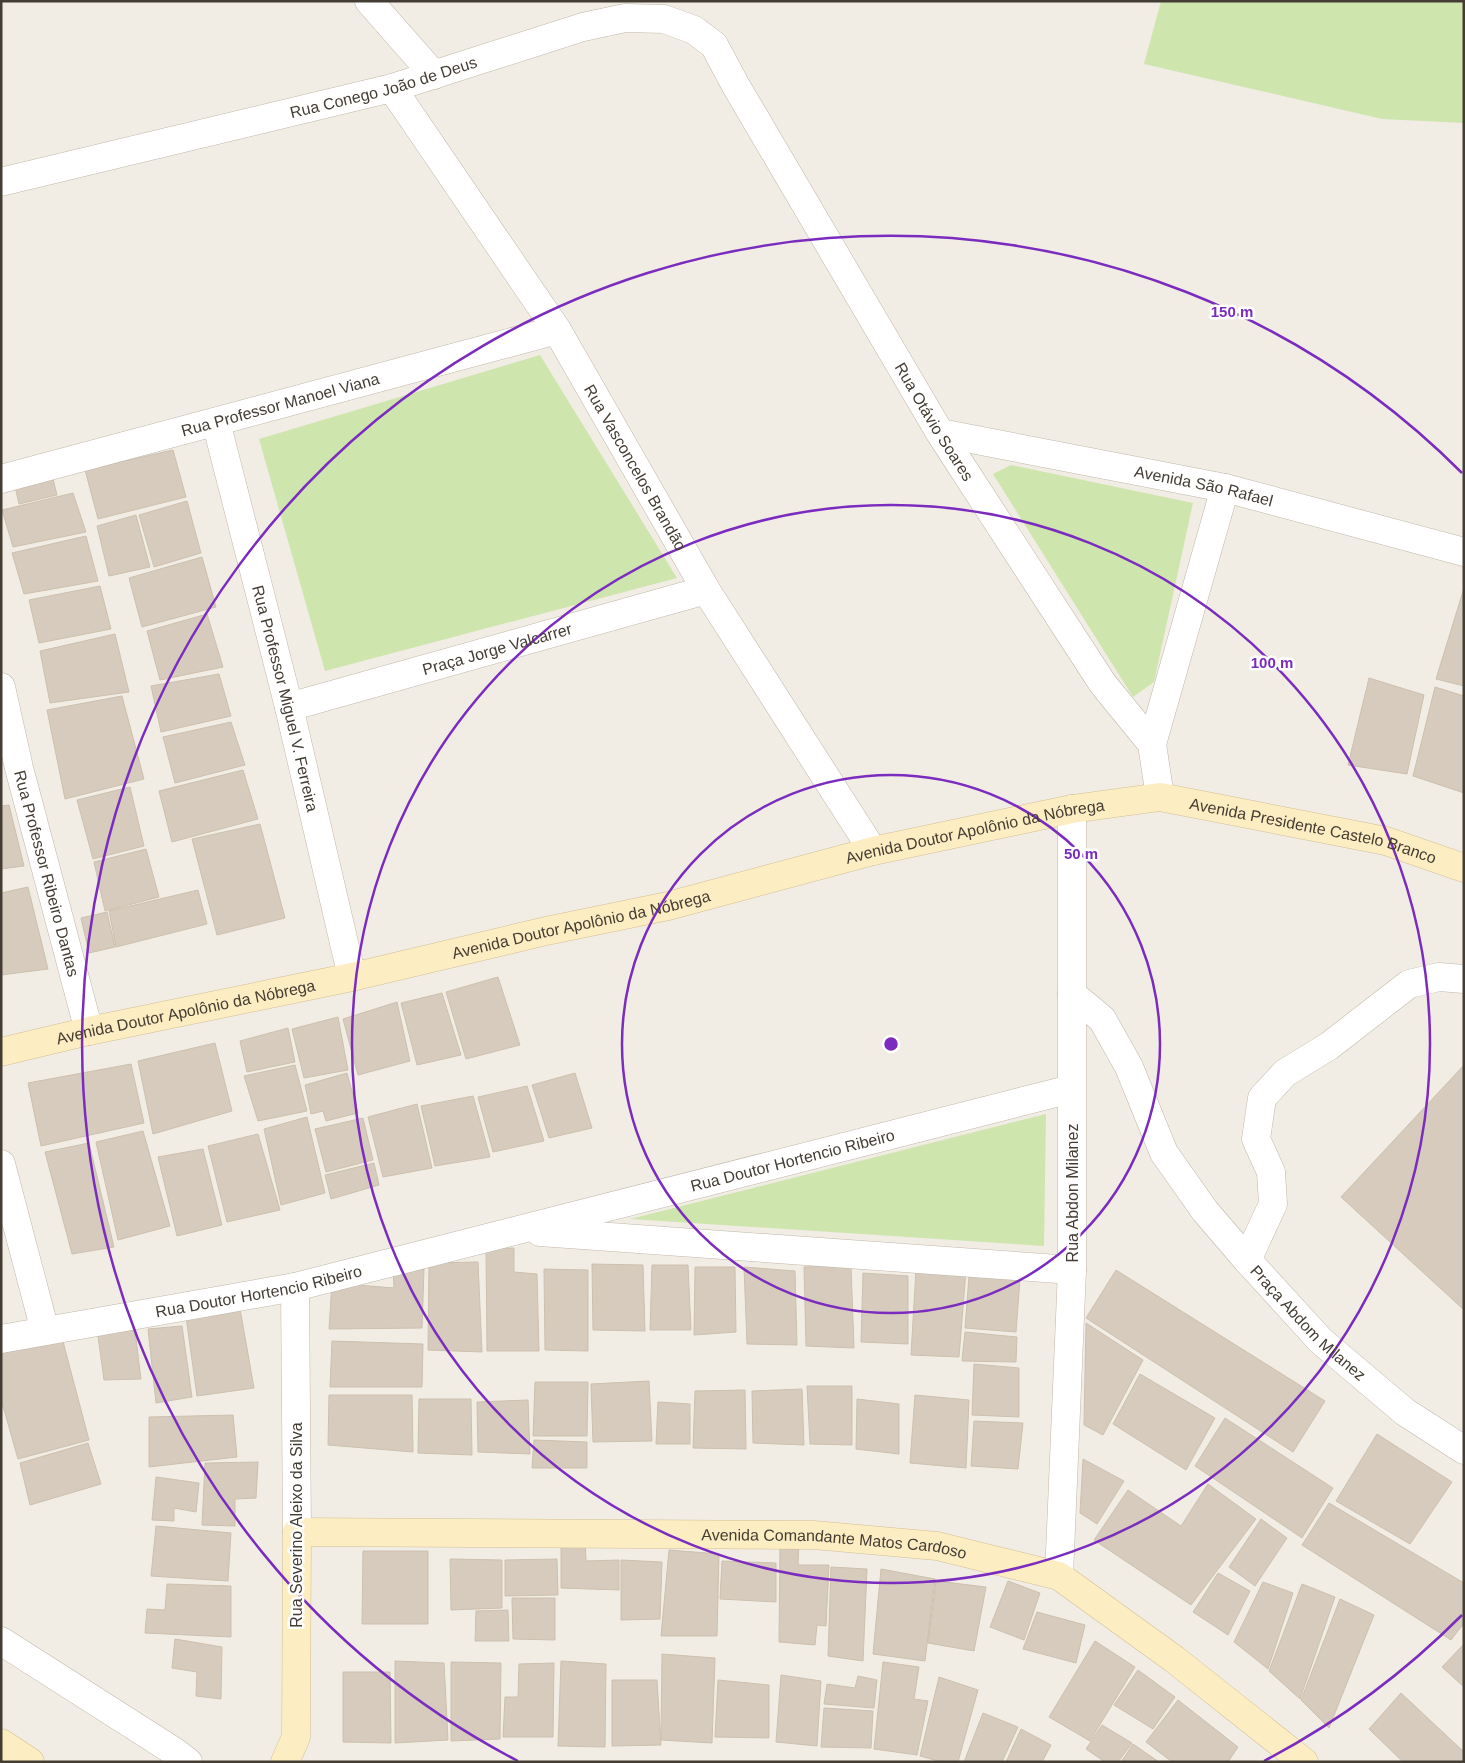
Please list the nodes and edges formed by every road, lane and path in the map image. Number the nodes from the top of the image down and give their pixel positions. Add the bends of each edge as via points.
1 (369, 1) edge
2 (434, 75) junction
3 (736, 86) joint
4 (392, 88) junction
5 (1, 182) edge
6 (558, 330) junction
7 (216, 422) junction
8 (940, 433) junction
9 (1, 479) edge
10 (1224, 488) junction
11 (1464, 552) edge
12 (706, 590) junction
13 (1, 687) edge
14 (289, 707) junction
15 (1152, 744) junction
16 (10, 770) edge
17 (1160, 797) junction
18 (1072, 810) junction
19 (873, 851) junction
20 (1464, 868) edge
21 (352, 976) junction
22 (1464, 979) edge
23 (1072, 994) junction
24 (89, 1031) junction
25 (1, 1052) edge
26 (1071, 1089) junction
27 (1, 1164) edge
28 (514, 1230) junction
29 (1247, 1260) junction
30 (1072, 1270) junction
31 (295, 1287) junction
32 (45, 1331) junction
33 (1, 1339) edge
34 (1464, 1450) edge
35 (298, 1532) junction
36 (1059, 1576) junction
37 (1, 1641) edge
38 (1, 1743) edge
39 (299, 1749) edge
40 (30, 1762) edge
41 (188, 1762) edge
42 (285, 1762) edge
43 (1304, 1762) edge

1 - 2 street
2 - 3 street, Rua Conego João de Deus via 583,27 625,18 664,19 694,30 714,45
2 - 4 street, Rua Conego João de Deus
3 - 8 street, Rua Otávio Soares
4 - 5 street, Rua Conego João de Deus
4 - 6 street, Rua Vasconcelos Brandão
6 - 7 street, Rua Professor Manoel Viana
6 - 12 street, Rua Vasconcelos Brandão
7 - 9 street, Rua Professor Manoel Viana
7 - 14 street, Rua Professor Miguel V. Ferreira
8 - 10 street, Avenida São Rafael
8 - 15 street, Rua Otávio Soares via 1103,684
10 - 11 street, Avenida São Rafael
10 - 15 street
12 - 14 street, Praça Jorge Valcarrer
12 - 19 street, Rua Vasconcelos Brandão
13 - 16 street, Rua Professor Ribeiro Dantas
14 - 21 street, Rua Professor Miguel V. Ferreira
15 - 17 street
16 - 24 street, Rua Professor Ribeiro Dantas
17 - 18 main road, Avenida Doutor Apolônio da Nóbrega
17 - 20 main road, Avenida Presidente Castelo Branco via 1386,841
18 - 19 main road, Avenida Doutor Apolônio da Nóbrega
18 - 23 street, Rua Abdon Milanez
19 - 21 main road, Avenida Doutor Apolônio da Nóbrega via 668,906 546,930
21 - 24 main road, Avenida Doutor Apolônio da Nóbrega
22 - 29 street, Praça Abdom Milanez via 1438,977 1409,984 1330,1046 1285,1073 1262,1098 1256,1138 1271,1172 1273,1204
23 - 26 street, Rua Abdon Milanez
23 - 29 street via 1102,1020 1129,1067 1164,1153 1205,1211
24 - 25 main road, Avenida Doutor Apolônio da Nóbrega
26 - 28 street, Rua Doutor Hortencio Ribeiro
26 - 30 street, Rua Abdon Milanez
27 - 32 street
28 - 30 street, Rua Doutor Hortencio Ribeiro
28 - 31 street, Rua Doutor Hortencio Ribeiro
29 - 34 street, Praça Abdom Milanez via 1321,1341 1405,1412
30 - 36 street, Rua Abdon Milanez
31 - 32 street, Rua Doutor Hortencio Ribeiro
31 - 35 street, Rua Severino Aleixo da Silva
32 - 33 street, Rua Doutor Hortencio Ribeiro
35 - 36 main road, Avenida Comandante Matos Cardoso via 814,1535 937,1546
35 - 39 main road, Rua Severino Aleixo da Silva
36 - 43 main road, Avenida Comandante Matos Cardoso via 1174,1659
37 - 41 street
38 - 40 main road
39 - 42 main road

